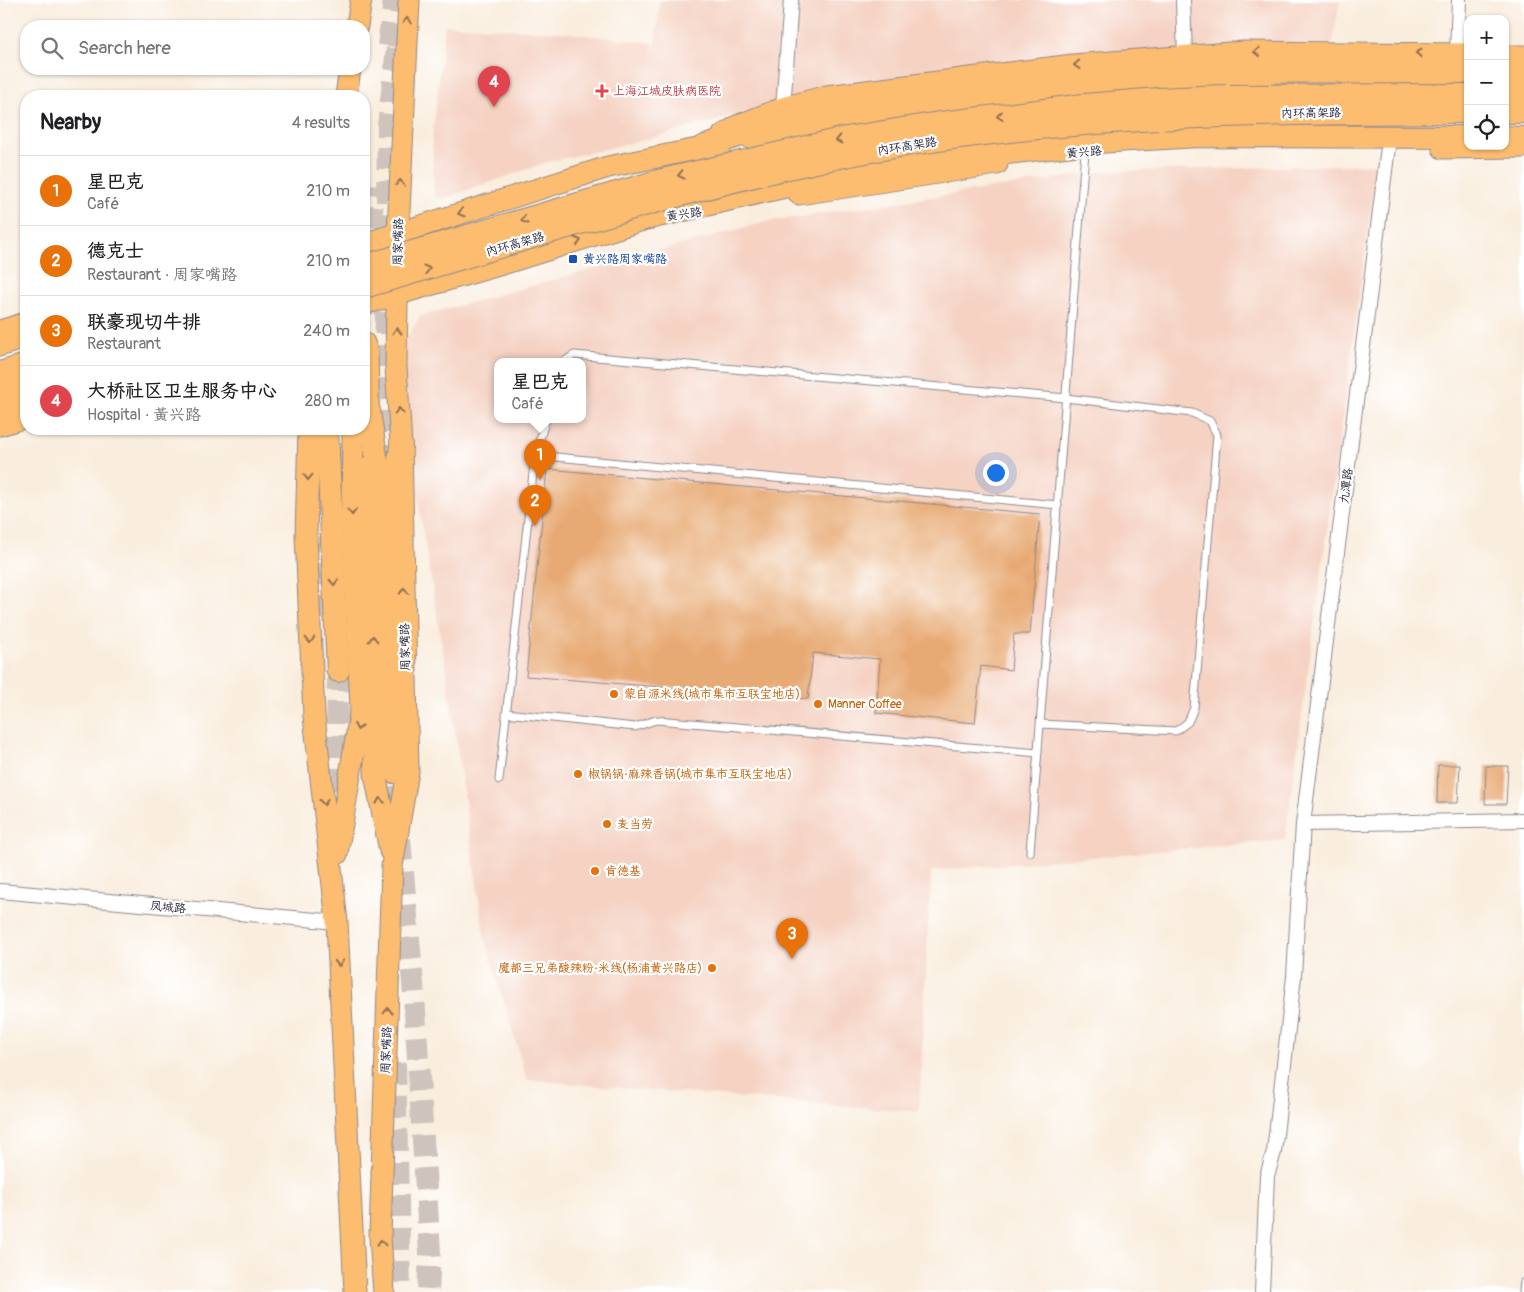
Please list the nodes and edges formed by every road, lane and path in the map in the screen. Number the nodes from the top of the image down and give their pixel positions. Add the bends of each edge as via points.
1 (361, 0) edge
2 (408, 0) edge
3 (791, 0) edge
4 (1183, 0) edge
5 (1459, 0) edge
6 (358, 20) edge
7 (1185, 55) junction
8 (1509, 56) edge
9 (1524, 56) edge
10 (1464, 60) edge
11 (1509, 71) edge
12 (1524, 71) edge
13 (349, 75) edge
14 (1464, 83) edge
15 (1509, 83) edge
16 (1524, 84) edge
17 (347, 90) edge
18 (1464, 95) edge
19 (1509, 96) edge
20 (1524, 96) edge
21 (783, 108) junction
22 (1464, 112) edge
23 (1509, 112) edge
24 (1524, 112) edge
25 (1464, 120) edge
26 (1509, 121) edge
27 (1524, 122) edge
28 (1464, 137) edge
29 (1509, 137) edge
30 (1524, 138) edge
31 (705, 146) junction
32 (1092, 147) junction
33 (1388, 147) junction
34 (1524, 147) edge
35 (648, 218) junction
36 (398, 232) junction
37 (370, 242) edge
38 (370, 264) edge
39 (370, 285) edge
40 (398, 296) junction
41 (370, 303) edge
42 (20, 325) edge
43 (0, 331) edge
44 (20, 339) edge
45 (0, 345) edge
46 (20, 350) edge
47 (0, 356) edge
48 (570, 358) edge
49 (20, 367) edge
50 (0, 373) edge
51 (20, 388) edge
52 (0, 394) edge
53 (20, 397) edge
54 (1066, 398) junction
55 (0, 403) edge
56 (20, 407) edge
57 (0, 413) edge
58 (370, 418) edge
59 (20, 419) edge
60 (545, 423) edge
61 (0, 425) edge
62 (309, 435) edge
63 (327, 435) edge
64 (353, 435) edge
65 (369, 435) edge
66 (401, 445) junction
67 (535, 455) junction
68 (1058, 505) junction
69 (389, 539) junction
70 (338, 671) tunnel mouth
71 (506, 713) junction
72 (1041, 724) junction
73 (1038, 753) junction
74 (394, 772) tunnel mouth
75 (499, 780) dead end
76 (1524, 820) edge
77 (1303, 824) junction
78 (1030, 852) dead end
79 (392, 866) junction
80 (333, 877) junction
81 (0, 891) edge
82 (337, 922) junction
83 (1524, 1282) edge
84 (355, 1292) edge
85 (384, 1292) edge
86 (1262, 1292) edge
87 (1523, 1292) edge

1 - 6 main road
36 -> 2 main road, 周家嘴路
3 - 21 street
4 - 7 street
5 - 10 street
10 -> 7 main road via 1242,52
7 -> 21 main road via 1074,65 827,96
8 - 9 main road
10 - 31 highway via 1311,70 1140,73 934,94 822,112
11 - 12 highway
13 - 17 main road
14 - 31 main road via 1266,82 1157,86 921,108 783,135
15 - 16 main road
18 -> 38 highway, 内环高架路, bridge via 1168,98 933,124 846,138 658,180
19 - 20 highway
21 - 31 main road via 739,125
39 -> 22 highway, 内环高架路, bridge via 701,190 782,169 887,148 1063,125 1292,112
23 - 24 highway
25 - 35 main road, 黄兴路 via 1290,118 1059,131 882,157 703,198
26 - 27 main road
28 - 32 highway via 1198,136
29 - 30 highway
31 -> 36 main road via 608,167
32 - 33 main road, 黄兴路 via 1198,142
32 - 35 highway via 900,166 792,185
32 - 54 lane
33 - 34 main road, 黄兴路
33 - 77 street, 九潭路
40 -> 35 main road, 黄兴路
36 - 37 main road
36 - 40 main road, 周家嘴路
40 - 41 main road, 黄兴路
66 -> 40 main road, 周家嘴路 via 396,366
42 - 43 main road
44 - 45 highway
46 - 47 main road
48 - 54 lane via 574,355
49 - 50 highway
51 - 52 highway
53 - 55 main road
54 - 68 lane
54 - 72 lane via 1192,413 1210,421 1217,435 1194,708 1188,722 1176,731
56 - 57 highway
58 - 69 highway
59 - 61 main road
60 - 67 lane
62 -> 80 main road via 306,536 314,716
63 -> 70 highway
64 -> 80 main road via 352,515 361,708
79 -> 65 main road via 375,774
66 - 69 highway
79 -> 66 main road, 周家嘴路 via 408,771
67 - 68 lane
67 - 71 lane
68 - 72 lane
69 - 74 highway
71 - 73 lane via 635,726 656,720
71 - 75 lane
72 - 73 lane
73 - 78 lane
76 - 77 street
77 - 86 street, 九潭路 via 1294,976 1274,1152 1267,1176
85 -> 79 main road, 周家嘴路 via 380,1237
80 - 82 main road
81 - 82 street, 凤城路
82 -> 84 main road
83 - 87 lane

